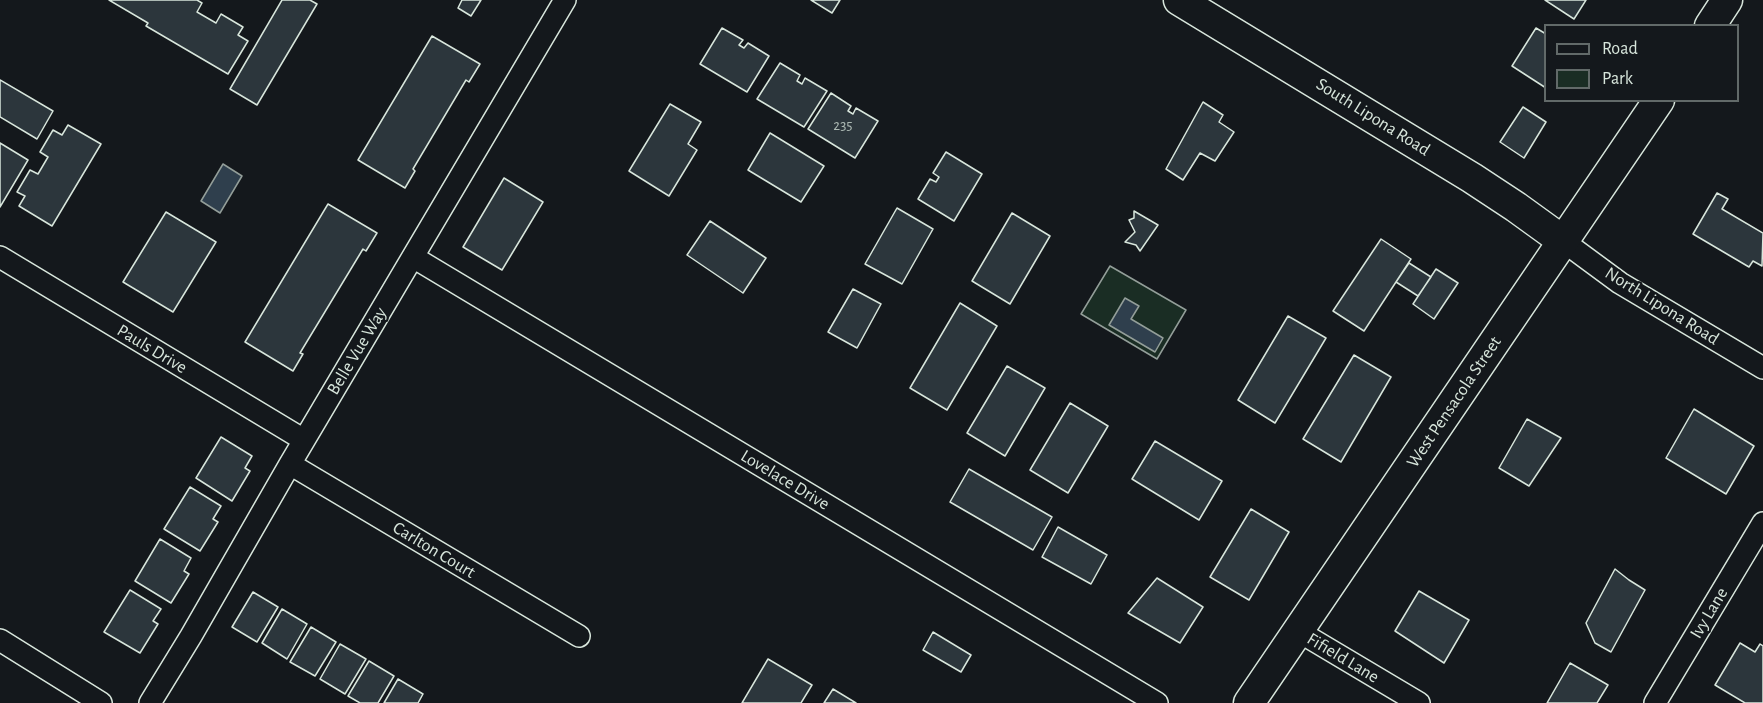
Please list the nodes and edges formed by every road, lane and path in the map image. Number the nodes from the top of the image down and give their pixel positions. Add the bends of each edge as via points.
1 (566, 0) edge
2 (1179, 0) edge
3 (1727, 0) edge
4 (1711, 24) edge
5 (1658, 102) edge
6 (1563, 241) junction
7 (413, 256) junction
8 (0, 257) edge
9 (1763, 368) edge
10 (304, 440) junction
11 (290, 464) junction
12 (1763, 523) edge
13 (1298, 631) junction
14 (579, 636) dead end
15 (0, 640) edge
16 (101, 703) edge
17 (150, 703) edge
18 (1156, 703) edge
19 (1249, 703) edge
20 (1419, 703) edge
21 (1655, 703) edge

1 - 7 street, Belle Vue Way
2 - 6 main road, South Lipona Road via 1472,178
3 - 4 main road
5 - 6 main road, West Pensacola Street
6 - 9 street, North Lipona Road via 1620,283
6 - 13 main road, West Pensacola Street
7 - 10 street, Belle Vue Way
7 - 18 street, Lovelace Drive
8 - 10 street, Pauls Drive
10 - 11 street, Belle Vue Way
11 - 14 street, Carlton Court
11 - 17 street, Belle Vue Way
12 - 21 street, Ivy Lane
13 - 19 main road, West Pensacola Street
13 - 20 street, Fifield Lane
15 - 16 street

